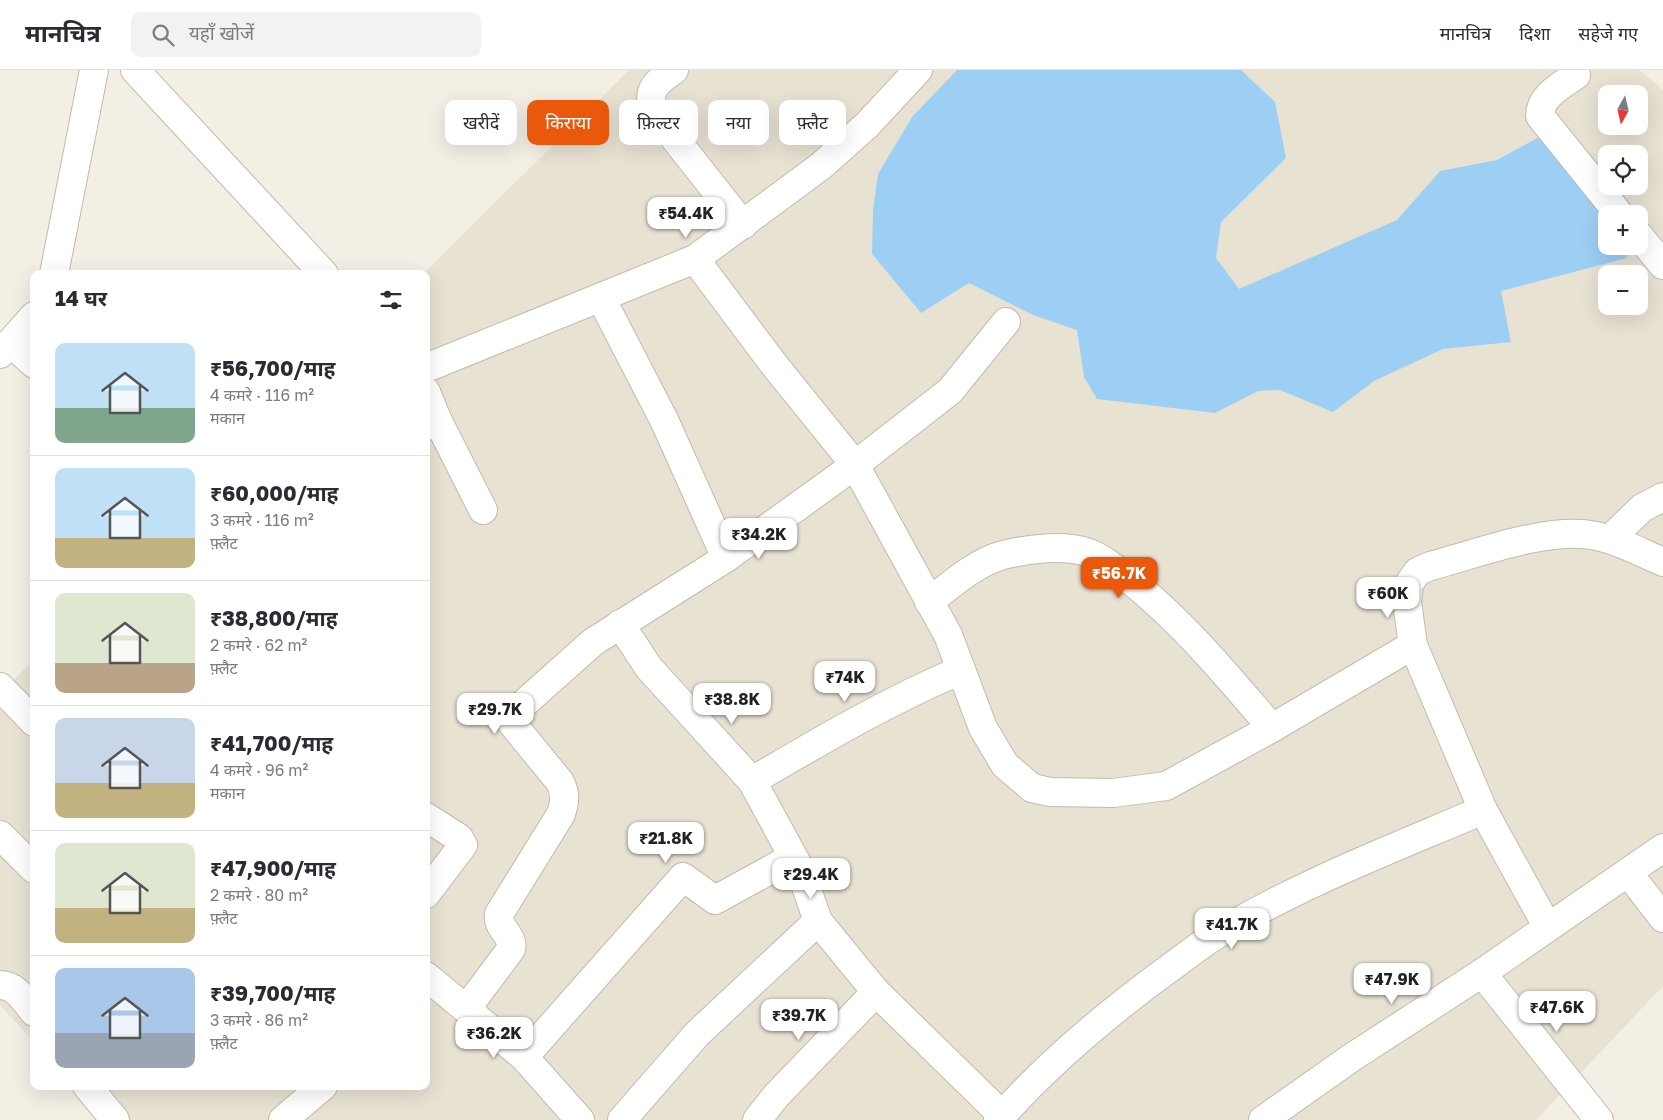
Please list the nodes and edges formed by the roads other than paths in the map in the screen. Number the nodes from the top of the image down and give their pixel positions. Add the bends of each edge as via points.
1 (94, 70) edge
2 (135, 70) edge
3 (674, 70) edge
4 (918, 70) edge
5 (1576, 75) dead end
6 (1612, 205) edge
7 (743, 224) junction
8 (1648, 247) edge
9 (695, 259) junction
10 (1663, 265) edge
11 (55, 270) edge
12 (320, 270) edge
13 (601, 298) junction
14 (30, 321) edge
15 (1006, 322) dead end
16 (6, 349) edge
17 (30, 362) edge
18 (430, 366) edge
19 (432, 422) edge
20 (855, 465) junction
21 (1663, 497) edge
22 (483, 510) dead end
23 (1610, 539) junction
24 (726, 558) junction
25 (1663, 562) edge
26 (929, 602) junction
27 (620, 624) junction
28 (1413, 645) junction
29 (961, 670) junction
30 (0, 687) edge
31 (30, 718) edge
32 (1272, 728) junction
33 (752, 781) junction
34 (1483, 810) junction
35 (430, 820) edge
36 (0, 835) edge
37 (1663, 848) edge
38 (795, 860) junction
39 (30, 866) edge
40 (1629, 874) junction
41 (430, 889) edge
42 (1663, 918) edge
43 (818, 920) junction
44 (1547, 926) junction
45 (1482, 973) junction
46 (430, 979) edge
47 (0, 985) edge
48 (876, 992) junction
49 (30, 1007) edge
50 (467, 1008) junction
51 (524, 1056) junction
52 (90, 1090) edge
53 (318, 1090) edge
54 (1000, 1117) edge
55 (115, 1120) edge
56 (282, 1120) edge
57 (580, 1120) edge
58 (622, 1120) edge
59 (758, 1120) edge
60 (1263, 1120) edge
61 (1599, 1120) edge

1 - 11 street
2 - 12 street
3 - 7 street via 654,86 650,104
4 - 7 street via 868,125 821,166
5 - 6 street via 1546,97 1540,116
7 - 9 street
8 - 10 street
9 - 13 street
9 - 20 street
13 - 18 street
13 - 24 street via 665,422
14 - 16 street
15 - 20 street via 950,392
16 - 17 street
19 - 22 street
20 - 24 street
20 - 26 street
21 - 23 street via 1642,508
23 - 25 street
23 - 28 street via 1572,534 1547,536 1430,566 1418,572 1409,584 1407,602
24 - 27 street
26 - 29 street via 948,635
26 - 32 street via 970,571 1001,556 1048,548 1088,553 1117,570 1149,596 1197,642
27 - 33 street via 649,668
27 - 50 street via 593,642 511,715 512,722 560,782 565,801 557,821 499,914 499,923 512,942 511,949
28 - 32 street
28 - 34 street
29 - 32 street via 983,728 1004,766 1032,788 1050,792 1114,793 1166,786
29 - 33 street via 848,726
30 - 31 street
33 - 38 street
34 - 44 street
34 - 54 street via 1326,878 1218,933 1131,997 1040,1076
35 - 41 street via 459,838 463,845
36 - 39 street
37 - 40 street
38 - 43 street
38 - 51 street via 788,860 715,900 683,877
40 - 42 street
40 - 44 street
43 - 48 street
43 - 58 street via 697,1034
44 - 45 street
45 - 60 street via 1350,1058
45 - 61 street
46 - 50 street
47 - 49 street via 10,986
48 - 54 street
48 - 59 street via 776,1096
50 - 51 street
51 - 57 street
52 - 55 street
53 - 56 street

